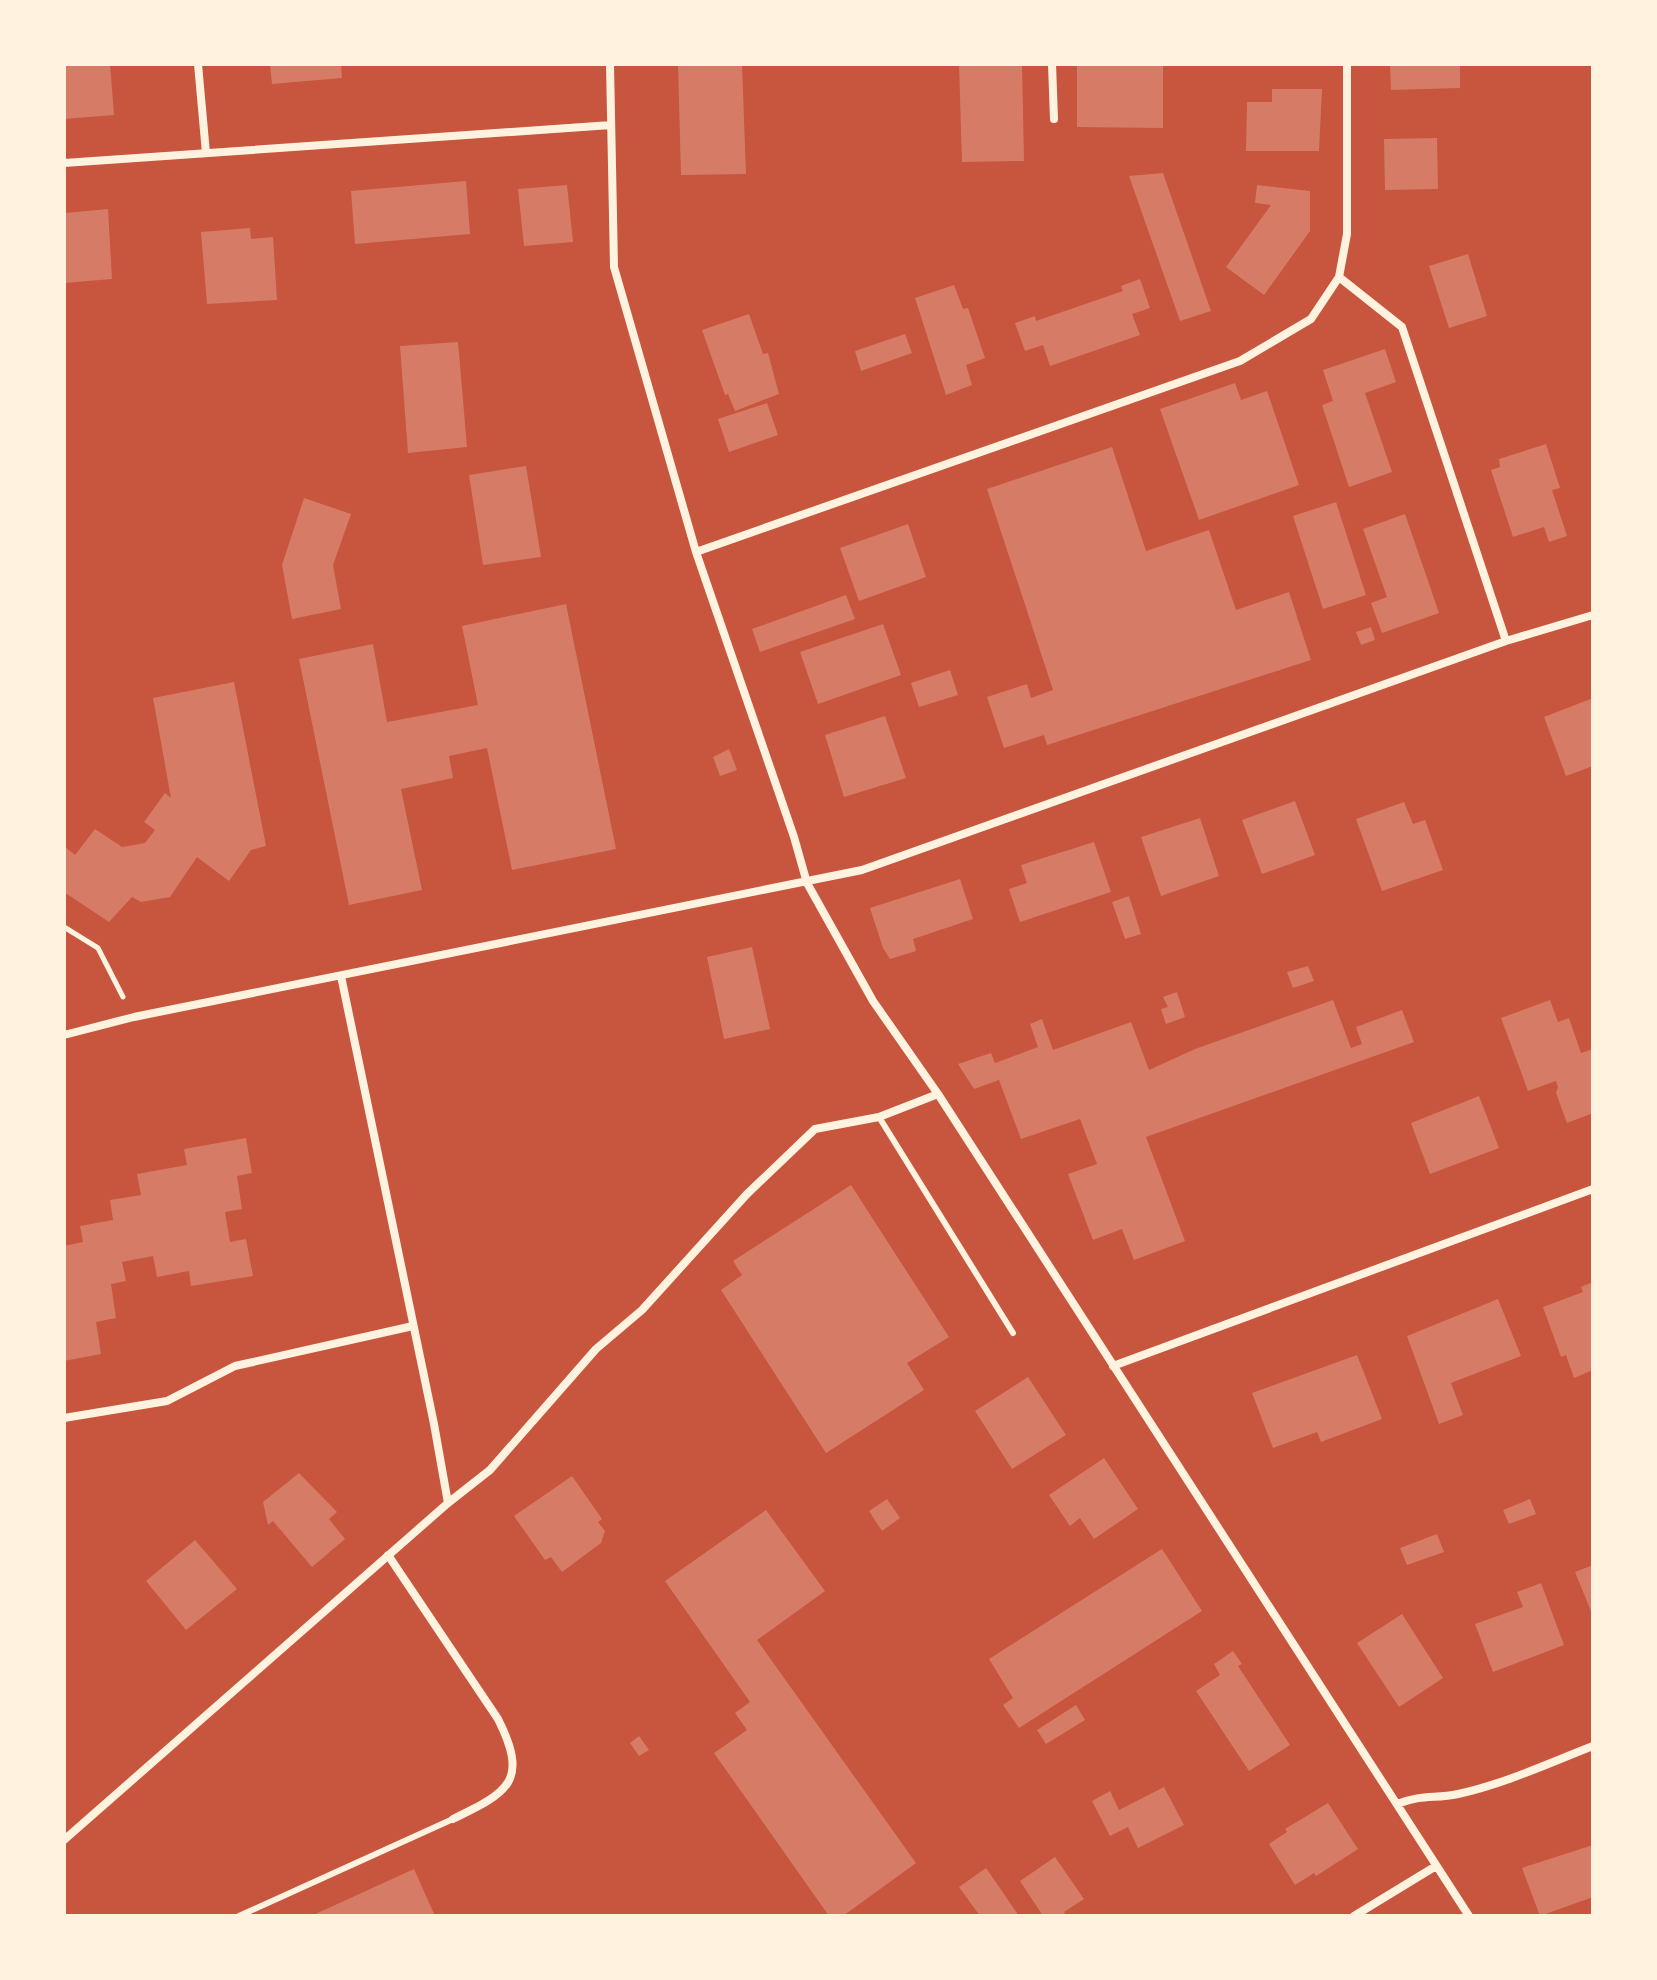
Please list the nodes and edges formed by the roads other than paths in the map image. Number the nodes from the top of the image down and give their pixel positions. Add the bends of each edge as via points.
1 (198, 64) edge
2 (610, 64) edge
3 (1052, 64) edge
4 (1347, 64) edge
5 (1054, 119) dead end
6 (611, 125) junction
7 (206, 153) junction
8 (64, 163) edge
9 (1339, 277) junction
10 (696, 552) junction
11 (1593, 615) edge
12 (1506, 641) junction
13 (807, 883) junction
14 (341, 976) junction
15 (64, 1035) edge
16 (938, 1094) junction
17 (879, 1117) junction
18 (1593, 1189) edge
19 (413, 1326) junction
20 (1013, 1333) dead end
21 (1113, 1366) junction
22 (64, 1418) edge
23 (448, 1503) junction
24 (388, 1555) junction
25 (1593, 1746) edge
26 (1397, 1804) junction
27 (453, 1819) joint
28 (64, 1840) edge
29 (1436, 1866) junction
30 (239, 1916) edge
31 (1354, 1916) edge
32 (1469, 1916) edge

1 - 7 street
2 - 6 street
3 - 5 street
4 - 9 street via 1347,234
6 - 7 street
6 - 10 street via 614,267
7 - 8 street
9 - 10 street via 1311,319 1240,361
9 - 12 street via 1402,327
10 - 13 street
11 - 12 street
12 - 13 street via 862,870
13 - 14 street
13 - 16 street via 873,1001
14 - 15 street
14 - 19 street
16 - 17 street
16 - 21 street
17 - 20 lane
17 - 23 street via 815,1129 747,1194 642,1310 596,1349 490,1470
18 - 21 street
19 - 22 street via 235,1366 167,1401
19 - 23 street
21 - 26 street
23 - 24 street
24 - 27 street via 511,1746 514,1769 505,1788
24 - 28 street
25 - 26 street via 1456,1795 1417,1796
26 - 29 street
27 - 30 lane
29 - 31 street
29 - 32 street

